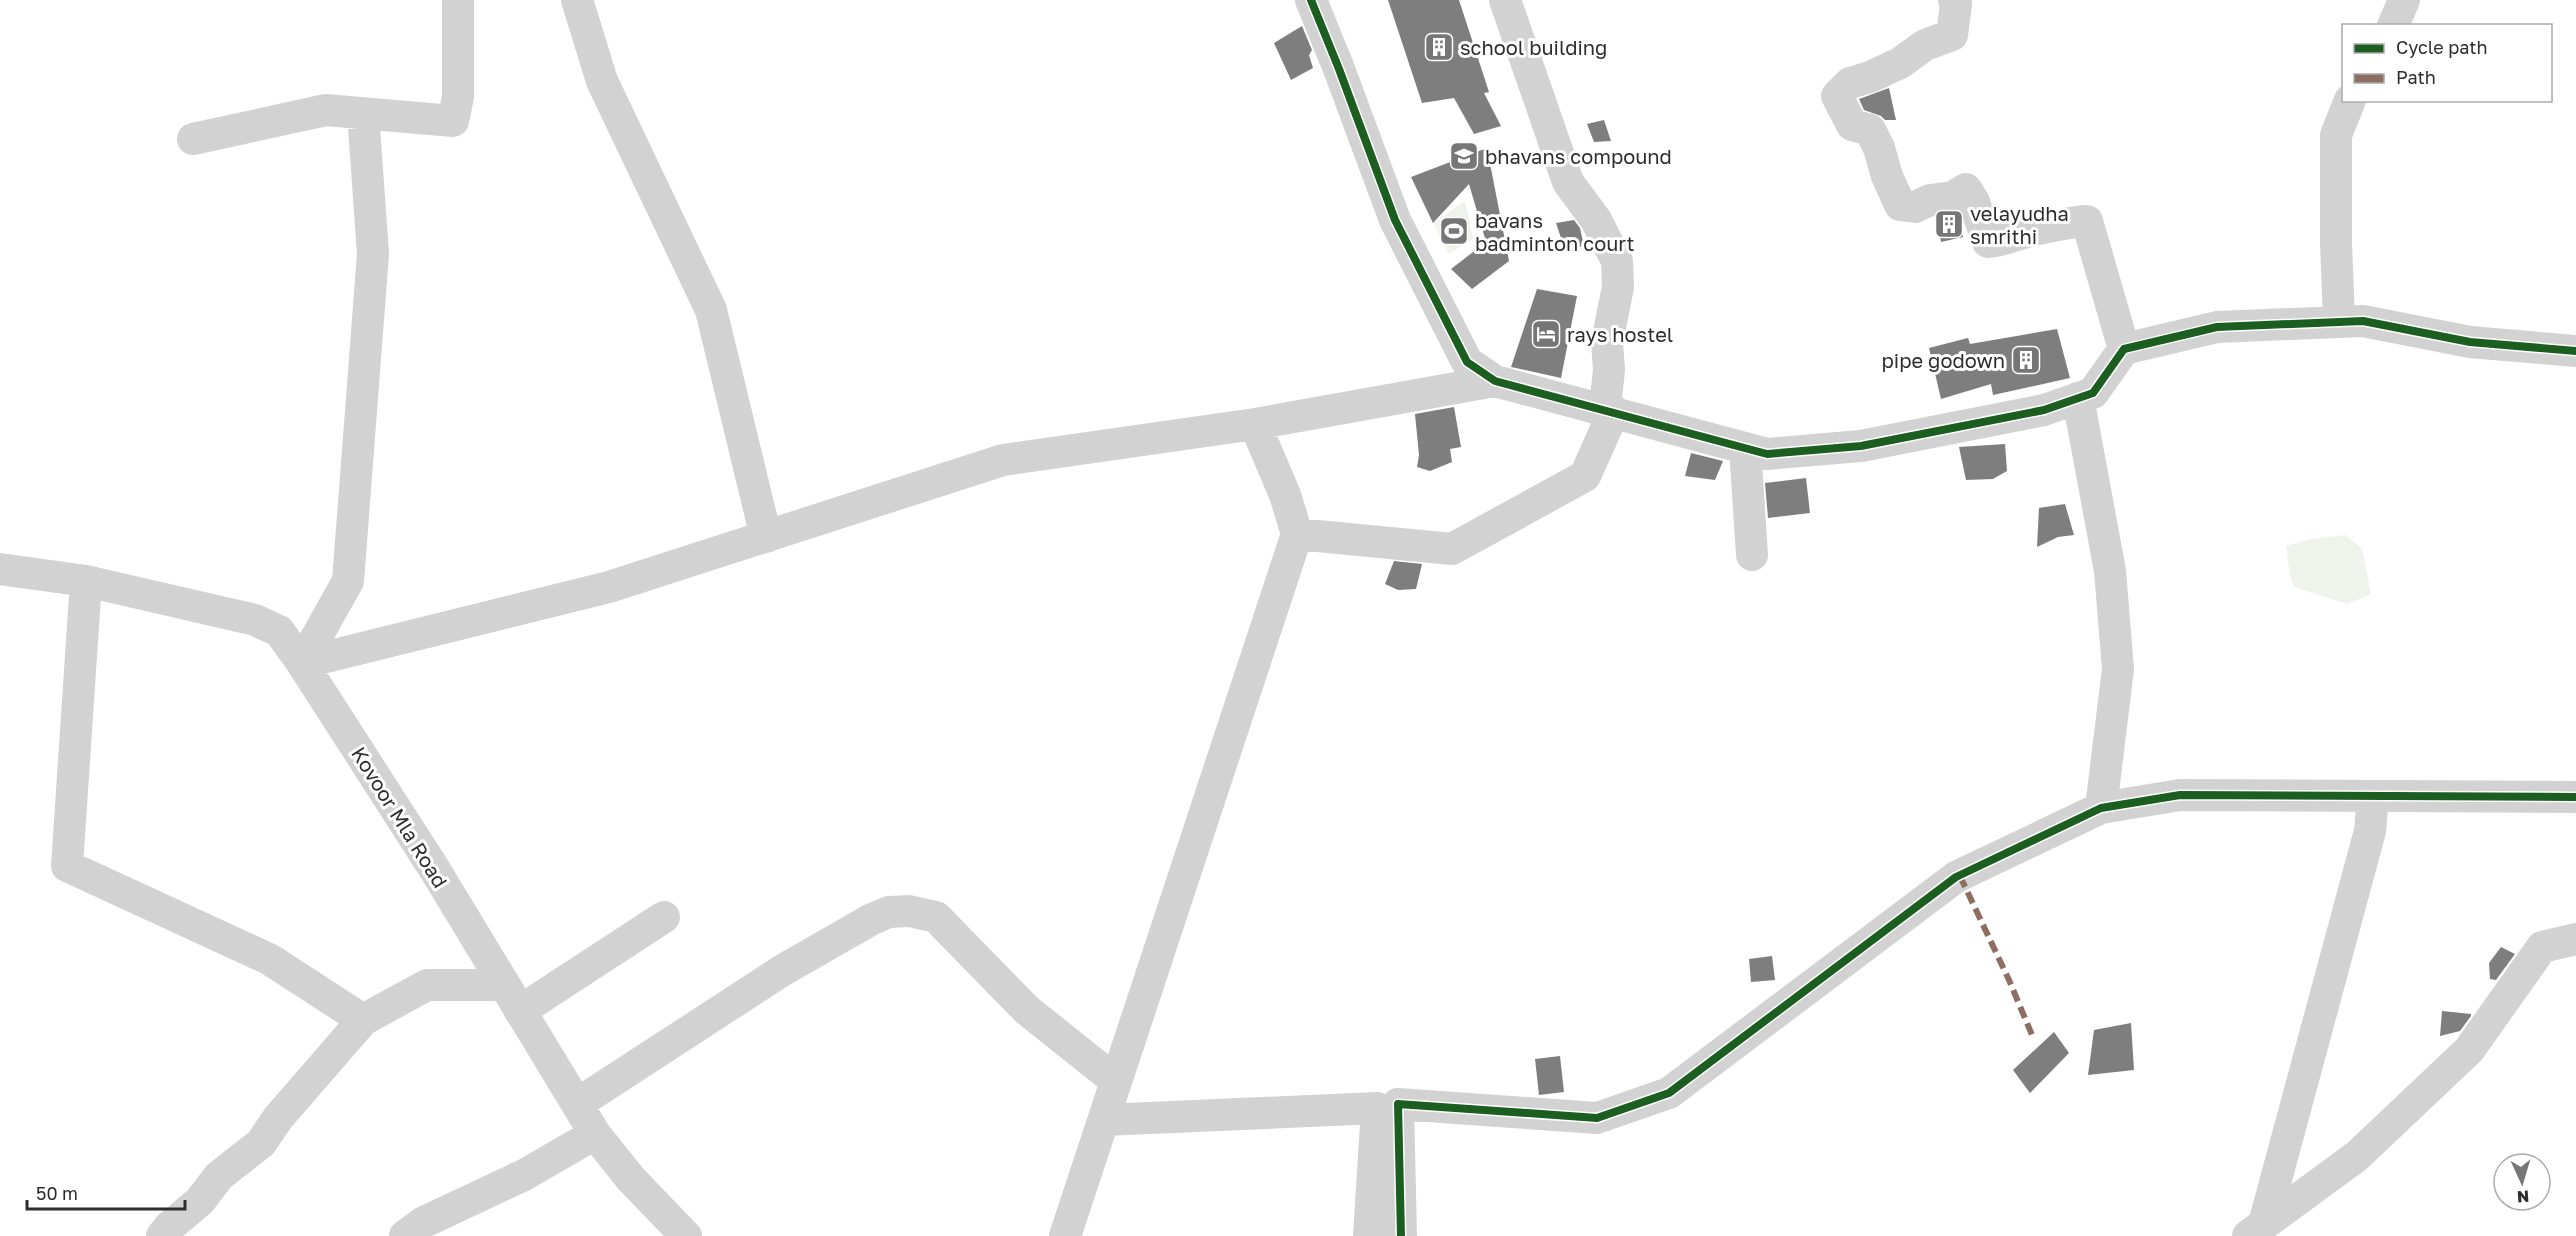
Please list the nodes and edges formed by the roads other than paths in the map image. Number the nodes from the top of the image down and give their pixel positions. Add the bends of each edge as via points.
1 (458, 0) edge
2 (577, 0) edge
3 (1311, 0) edge
4 (1505, 0) edge
5 (1954, 0) edge
6 (2404, 0) edge
7 (2394, 24) edge
8 (2349, 102) edge
9 (363, 113) junction
10 (193, 139) dead end
11 (2339, 321) junction
12 (2124, 349) junction
13 (2576, 351) edge
14 (1495, 381) junction
15 (2078, 398) junction
16 (1608, 410) junction
17 (1255, 424) junction
18 (1745, 447) junction
19 (1297, 534) junction
20 (766, 537) junction
21 (1752, 555) dead end
22 (0, 569) edge
23 (86, 581) junction
24 (302, 663) junction
25 (2373, 796) junction
26 (2576, 797) edge
27 (2101, 808) junction
28 (664, 917) dead end
29 (2576, 939) edge
30 (512, 998) junction
31 (363, 1020) junction
32 (1116, 1081) junction
33 (576, 1104) junction
34 (1104, 1120) junction
35 (595, 1134) junction
36 (2256, 1230) edge
37 (162, 1236) edge
38 (405, 1236) edge
39 (686, 1236) edge
40 (1065, 1236) edge
41 (1369, 1236) edge
42 (1401, 1236) edge

1 - 9 street via 458,97 453,121
2 - 20 street via 602,81 711,310
3 - 14 street via 1395,220 1467,362
4 - 16 street via 1568,182 1596,220 1617,261 1618,287 1607,342
5 - 12 street via 1952,35 1925,45 1900,63 1850,83 1837,96 1852,126 1870,130 1900,205 1915,207 1953,197 1965,189 1974,202 1988,242 2087,221
6 - 7 street
8 - 11 street via 2336,135
9 - 10 street via 326,110
9 - 24 street via 373,254 348,581
11 - 12 street via 2217,327
11 - 13 street via 2363,321 2470,342
12 - 15 street via 2093,393
14 - 16 street
14 - 17 street
15 - 18 street via 2044,410 1861,446 1767,454
15 - 27 street via 2110,571 2118,669
16 - 18 street
16 - 19 street via 1585,476 1452,549
17 - 19 street
17 - 20 street via 1003,460
18 - 21 street
19 - 32 street
20 - 24 street via 609,587
22 - 23 street, Kovoor Mla Road
23 - 24 street, Kovoor Mla Road via 255,620 279,631
23 - 31 street via 67,866 269,959
24 - 30 street, Kovoor Mla Road
25 - 26 street
25 - 27 street via 2180,795
25 - 36 street via 2370,831
27 - 42 street via 1956,877 1669,1093 1597,1118 1398,1104
28 - 30 street
29 - 36 street via 2542,947 2469,1050 2357,1156
30 - 31 street via 427,985
30 - 33 street, Kovoor Mla Road
31 - 37 street via 261,1143 219,1176 200,1201
32 - 33 street via 1027,1010 936,917 909,911 889,912 872,919 783,970
32 - 34 street
33 - 35 street, Kovoor Mla Road
34 - 40 street
34 - 41 street via 1377,1108
35 - 38 street via 525,1174 424,1222
35 - 39 street, Kovoor Mla Road via 631,1179

